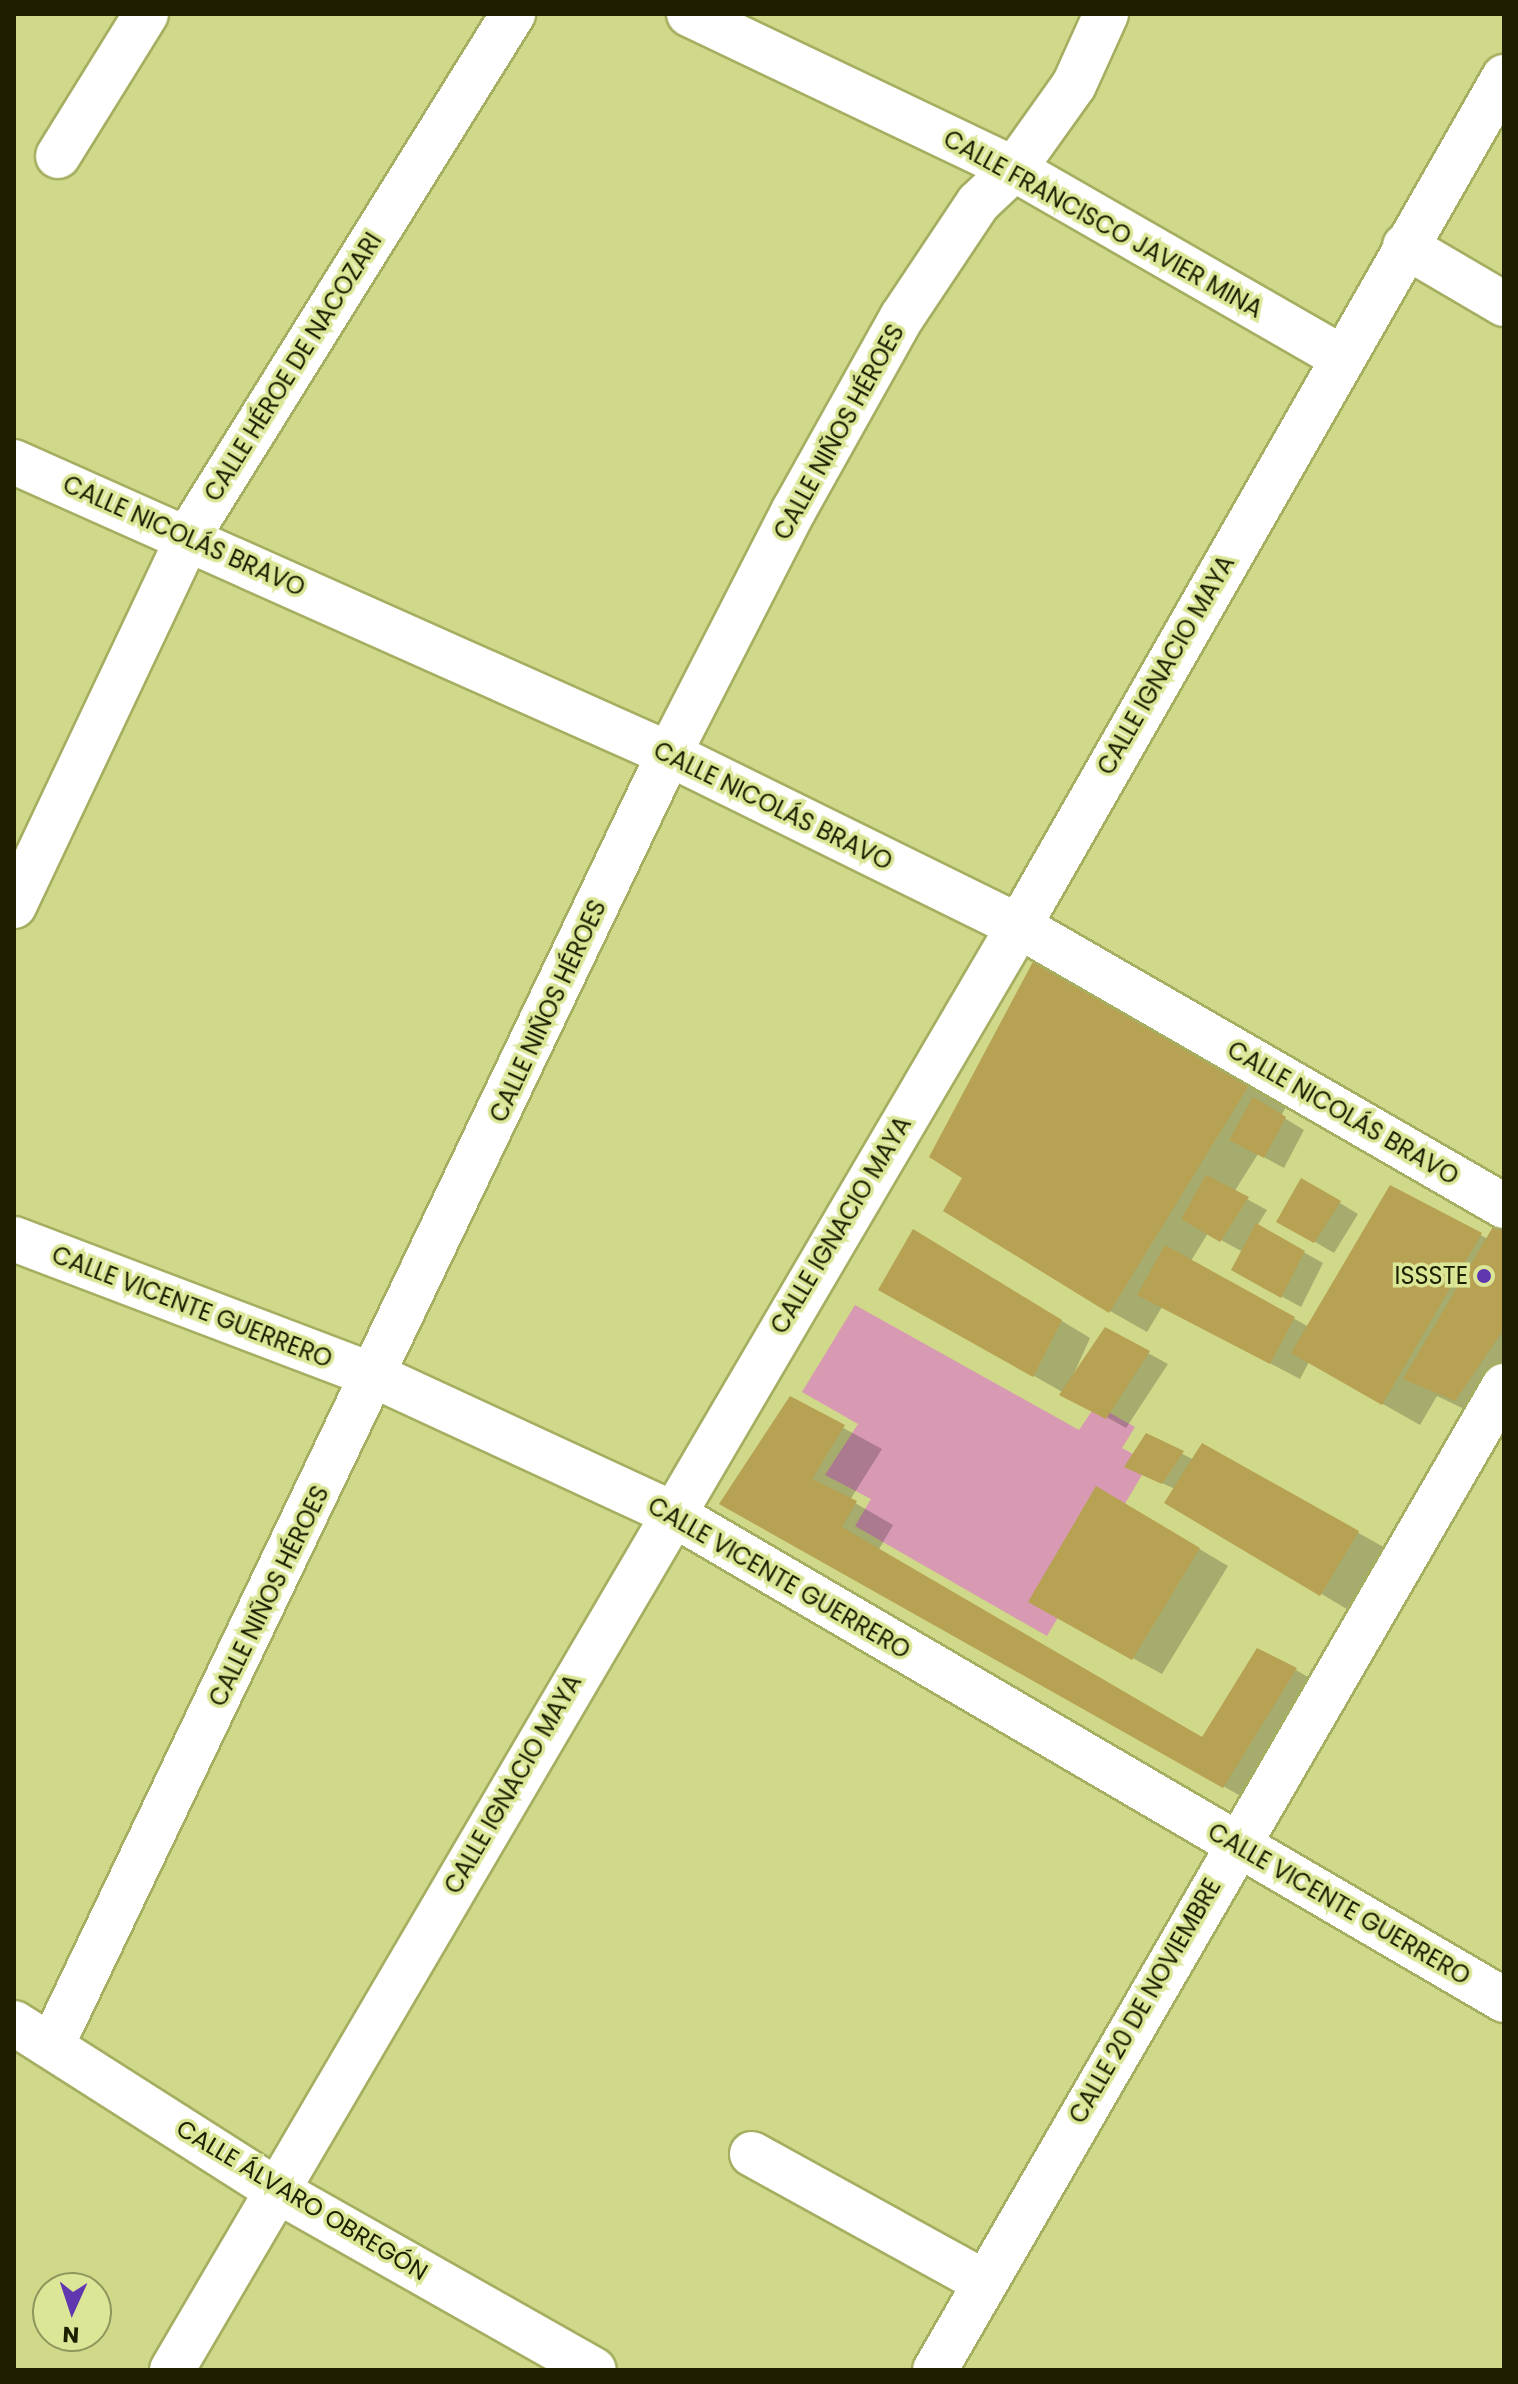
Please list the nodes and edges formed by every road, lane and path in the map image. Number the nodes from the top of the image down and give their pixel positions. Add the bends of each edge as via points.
1 (146, 14) edge
2 (513, 14) edge
3 (689, 14) edge
4 (1106, 14) edge
5 (1504, 77) edge
6 (58, 156) dead end
7 (1014, 169) junction
8 (1405, 246) junction
9 (1504, 304) edge
10 (1341, 357) junction
11 (14, 462) edge
12 (189, 535) junction
13 (669, 754) junction
14 (14, 906) edge
15 (1019, 926) junction
16 (1504, 1206) edge
17 (14, 1239) edge
18 (375, 1376) junction
19 (1504, 1386) edge
20 (671, 1513) junction
21 (1236, 1843) junction
22 (1504, 2000) edge
23 (14, 2023) edge
24 (52, 2045) junction
25 (752, 2154) dead end
26 (276, 2190) junction
27 (984, 2282) junction
28 (172, 2370) edge
29 (594, 2370) edge
30 (935, 2370) edge

1 - 6 street
2 - 12 street, CALLE HÉROE DE NACOZARI
3 - 7 street, CALLE FRANCISCO JAVIER MINA
4 - 7 street, CALLE NIÑOS HÉROES via 1074,85
5 - 8 street, CALLE IGNACIO MAYA
7 - 10 street, CALLE FRANCISCO JAVIER MINA
7 - 13 street, CALLE NIÑOS HÉROES via 978,203 902,317
8 - 9 street
8 - 10 street, CALLE IGNACIO MAYA
10 - 15 street, CALLE IGNACIO MAYA
11 - 12 street, CALLE NICOLÁS BRAVO
12 - 13 street, CALLE NICOLÁS BRAVO
12 - 14 street, CALLE HÉROE DE NACOZARI
13 - 15 street, CALLE NICOLÁS BRAVO
13 - 18 street, CALLE NIÑOS HÉROES
15 - 16 street, CALLE NICOLÁS BRAVO
15 - 20 street, CALLE IGNACIO MAYA
17 - 18 street, CALLE VICENTE GUERRERO
18 - 20 street, CALLE VICENTE GUERRERO
18 - 24 street, CALLE NIÑOS HÉROES
19 - 21 street, CALLE 20 DE NOVIEMBRE
20 - 21 street, CALLE VICENTE GUERRERO
20 - 26 street, CALLE IGNACIO MAYA
21 - 22 street, CALLE VICENTE GUERRERO
21 - 27 street, CALLE 20 DE NOVIEMBRE
23 - 24 street, CALLE ÁLVARO OBREGÓN
24 - 26 street, CALLE ÁLVARO OBREGÓN
25 - 27 street
26 - 28 street, CALLE IGNACIO MAYA
26 - 29 street, CALLE ÁLVARO OBREGÓN
27 - 30 street, CALLE 20 DE NOVIEMBRE

